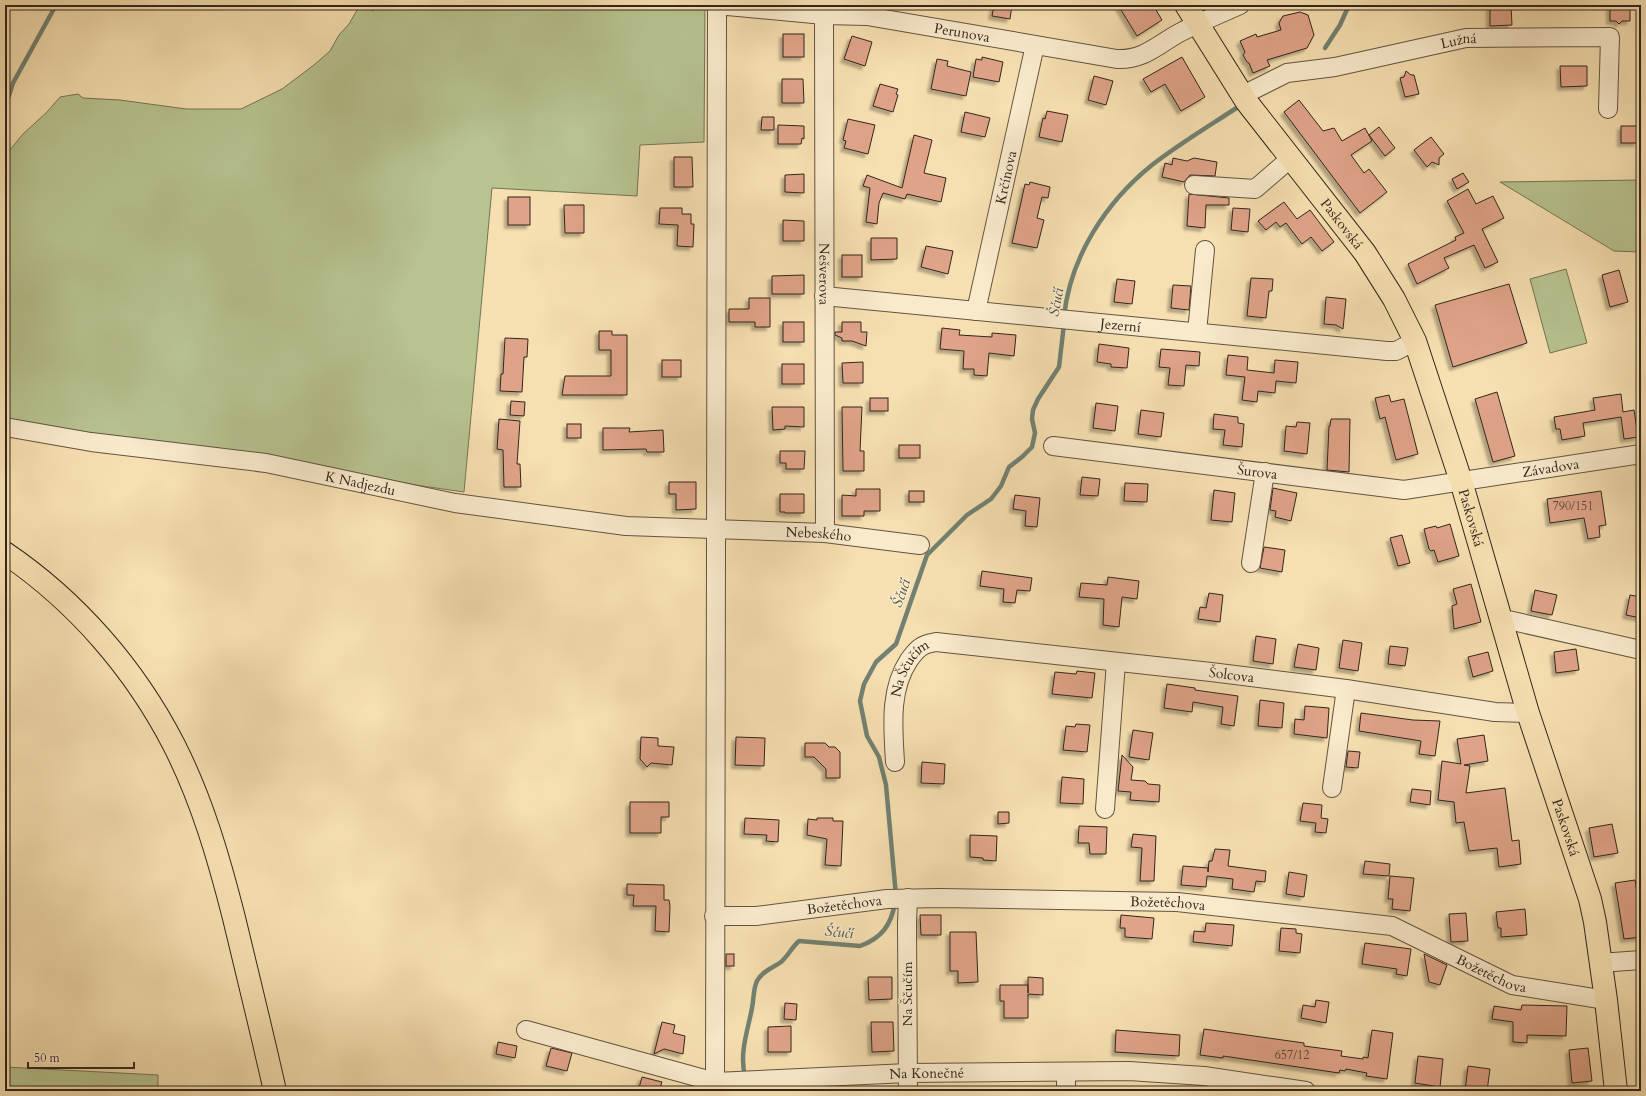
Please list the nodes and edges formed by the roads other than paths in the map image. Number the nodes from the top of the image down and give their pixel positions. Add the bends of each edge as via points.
1 (717, 5) edge
2 (1186, 5) edge
3 (1240, 5) edge
4 (868, 11) edge
5 (824, 15) junction
6 (1198, 24) junction
7 (1035, 45) junction
8 (1243, 95) junction
9 (1608, 109) dead end
10 (1291, 158) junction
11 (1194, 185) dead end
12 (1205, 250) dead end
13 (824, 296) junction
14 (976, 311) junction
15 (1197, 332) junction
16 (1415, 341) junction
17 (5, 427) edge
18 (1053, 446) dead end
19 (1641, 454) edge
20 (1265, 472) junction
21 (1461, 481) junction
22 (716, 530) junction
23 (825, 533) junction
24 (920, 545) dead end
25 (5, 553) edge
26 (1251, 563) dead end
27 (1499, 618) junction
28 (968, 646) joint
29 (1641, 650) edge
30 (1116, 662) junction
31 (1346, 689) junction
32 (1528, 713) junction
33 (895, 762) dead end
34 (1332, 788) dead end
35 (1105, 809) dead end
36 (907, 898) junction
37 (714, 916) junction
38 (1641, 960) edge
39 (1600, 963) junction
40 (1606, 1000) junction
41 (526, 1030) dead end
42 (1066, 1072) junction
43 (908, 1073) junction
44 (715, 1086) edge
45 (275, 1091) edge
46 (908, 1091) edge
47 (1066, 1091) edge
48 (1306, 1091) edge
49 (1616, 1091) edge

1 - 5 street, Perunova
1 - 22 street
2 - 6 main road, Paskovská
3 - 6 street, Perunova
4 - 5 street, Perunova
4 - 7 street, Perunova
5 - 13 street, Nešverova
6 - 7 street, Perunova via 1148,53 1128,59
6 - 8 main road, Paskovská
7 - 14 street, Krčínova
8 - 9 street, Lužná via 1287,73 1335,67 1466,38 1610,37
8 - 10 main road, Paskovská
10 - 11 street via 1255,189
10 - 16 main road, Paskovská via 1360,247 1394,299
12 - 15 street
13 - 14 street, Jezerní
13 - 23 street, Nešverova
14 - 15 street, Jezerní
15 - 16 street, Jezerní via 1387,351 1396,351
16 - 21 main road, Paskovská
17 - 22 street, K Nadjezdu via 91,442 266,463 455,503 626,526
18 - 20 street, Šurova
19 - 21 street, Závadova
20 - 21 street, Šurova via 1404,490
20 - 26 street
21 - 27 main road, Paskovská
22 - 23 street, Nebeského
22 - 37 street
23 - 24 street, Nebeského
25 - 45 main road via 45,584 106,642 152,706 174,745 208,824 222,871
27 - 29 street
27 - 32 main road, Paskovská
28 - 30 street, Šolcova
28 - 33 street, Na Ščučím via 936,642 921,646 902,671 893,706
30 - 31 street, Šolcova
30 - 35 street
31 - 32 street, Šolcova via 1495,712
31 - 34 street
32 - 39 main road, Paskovská via 1590,899
36 - 37 street, Božetěchova via 756,916
36 - 40 street, Božetěchova via 1177,902 1392,926 1512,985
36 - 43 street, Na Ščučím
37 - 44 street
38 - 39 street
39 - 40 main road, Paskovská
40 - 49 main road, Paskovská
41 - 44 street, Na Konečné
42 - 43 street, Na Konečné
42 - 47 street
42 - 48 street, Na Konečné via 1129,1071 1204,1076
43 - 44 street, Na Konečné via 736,1081
43 - 46 street, Na Ščučím

